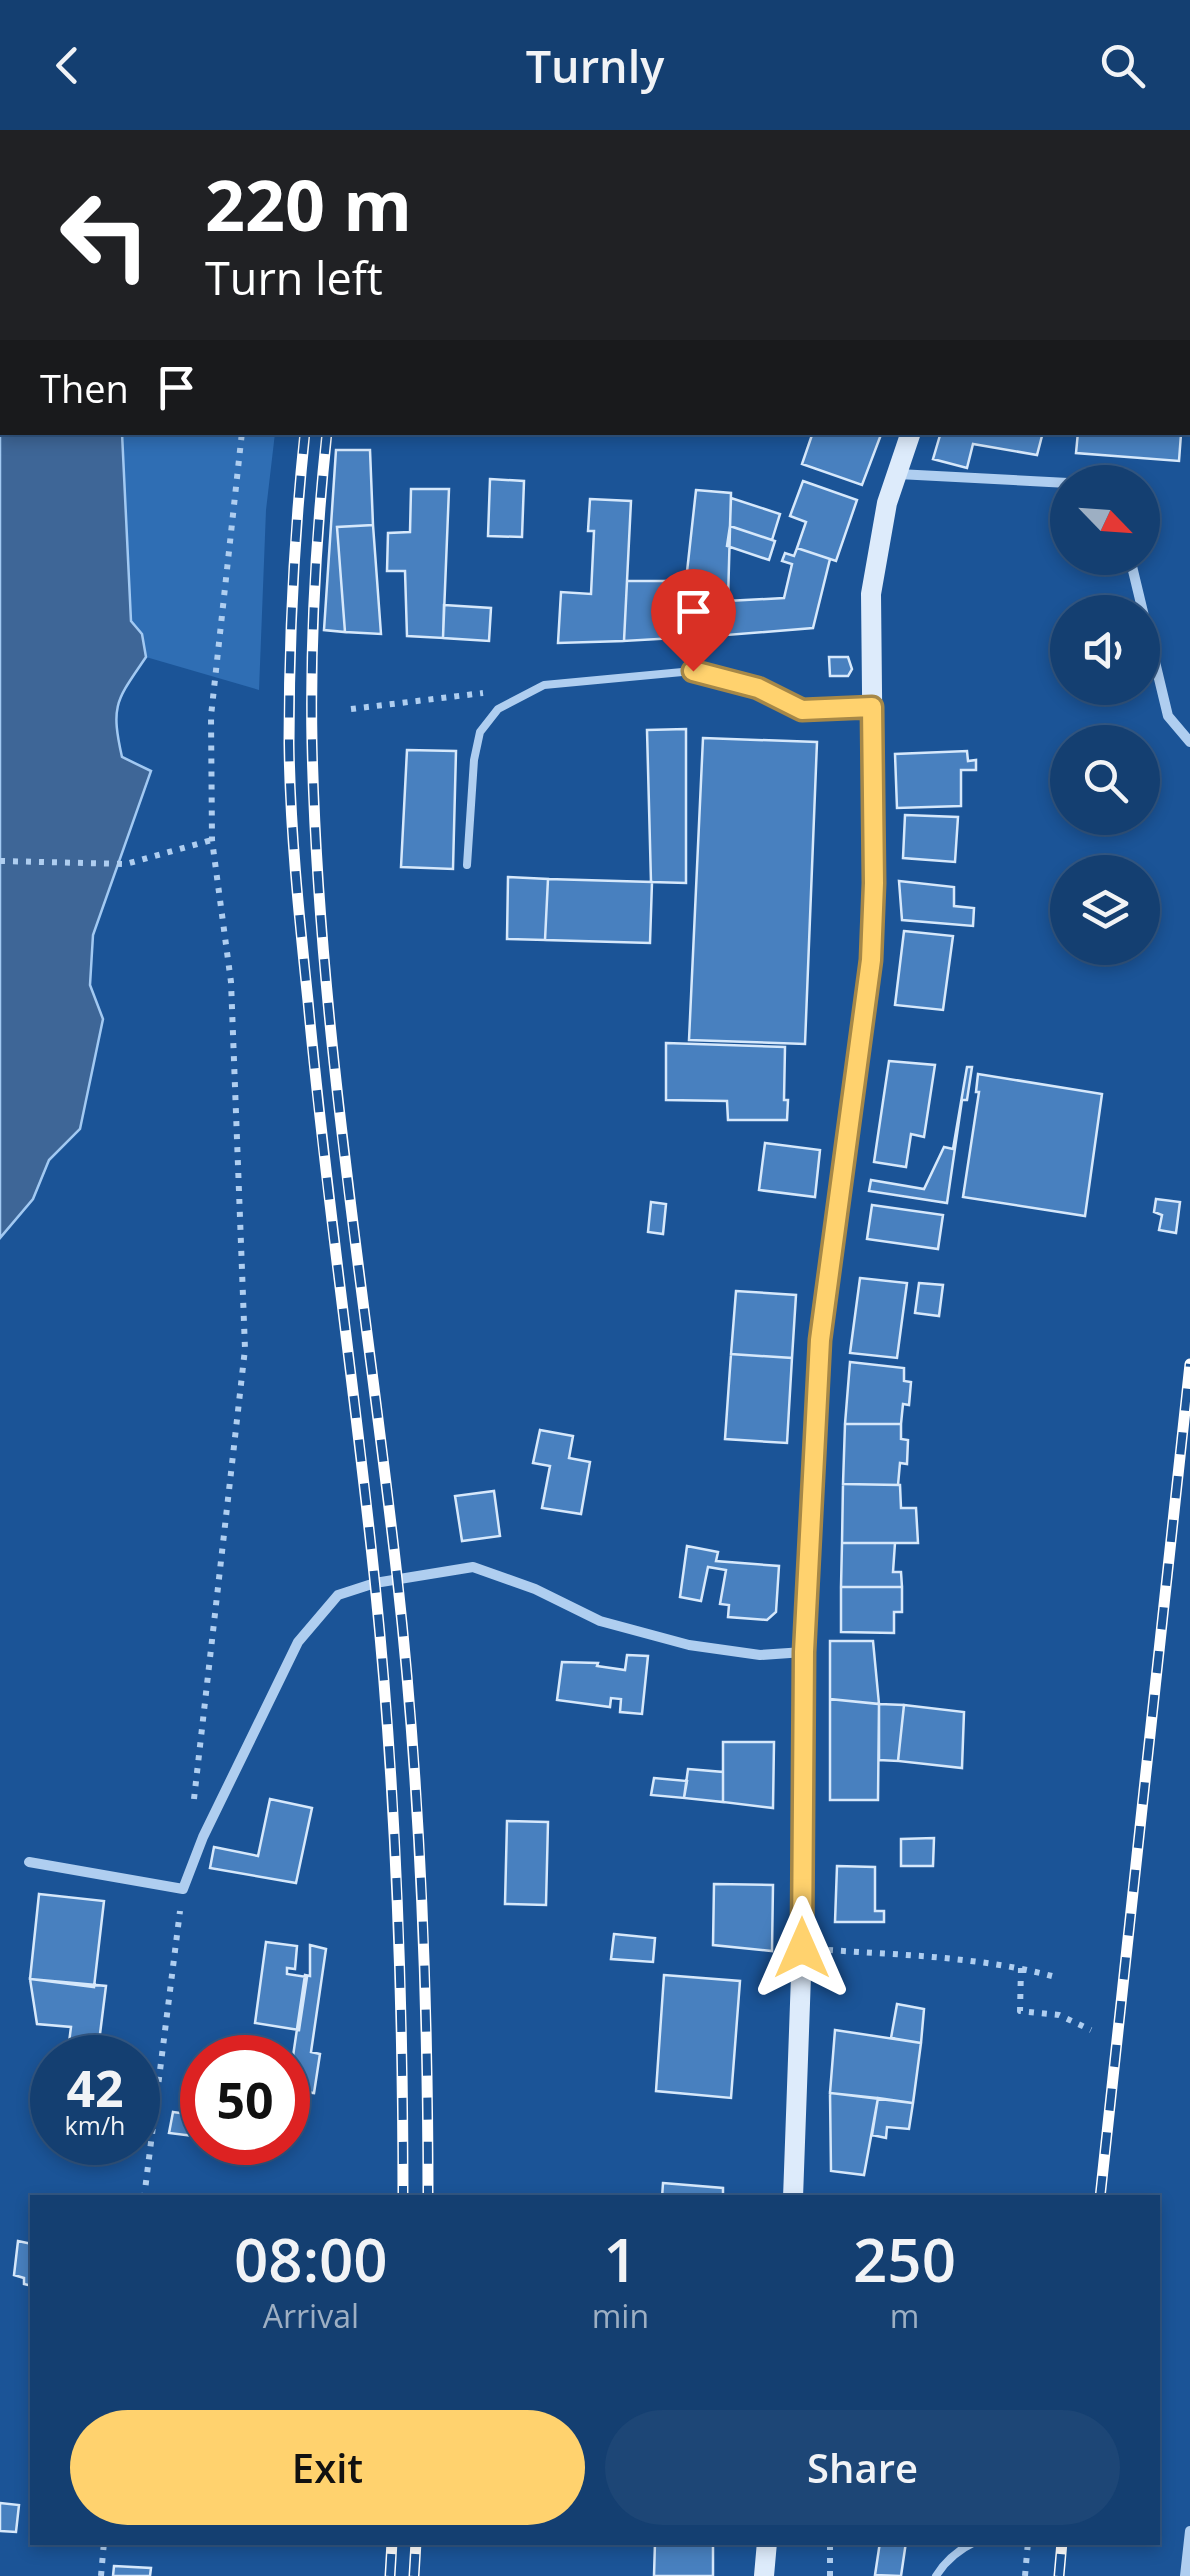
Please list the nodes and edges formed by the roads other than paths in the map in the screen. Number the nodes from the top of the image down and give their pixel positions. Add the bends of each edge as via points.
1 (910, 435) edge
2 (897, 474) junction
3 (1050, 482) edge
4 (1134, 575) edge
5 (872, 707) junction
6 (1190, 742) edge
7 (468, 865) dead end
8 (804, 1652) junction
9 (29, 1862) dead end
10 (793, 2195) edge
11 (1190, 2531) edge
12 (767, 2545) edge
13 (968, 2545) edge
14 (764, 2576) edge
15 (936, 2576) edge
16 (1185, 2576) edge

1 - 2 main road
2 - 3 street
2 - 5 main road via 871,594
4 - 6 street via 1168,716
5 - 7 lane via 802,710 758,688 693,671 544,686 498,708 480,732
5 - 8 main road via 871,960 820,1340
8 - 9 street via 760,1655 600,1622 536,1588 472,1567 375,1583 338,1595 298,1642 183,1890
8 - 10 main road
11 - 16 street
12 - 14 main road
13 - 15 lane

